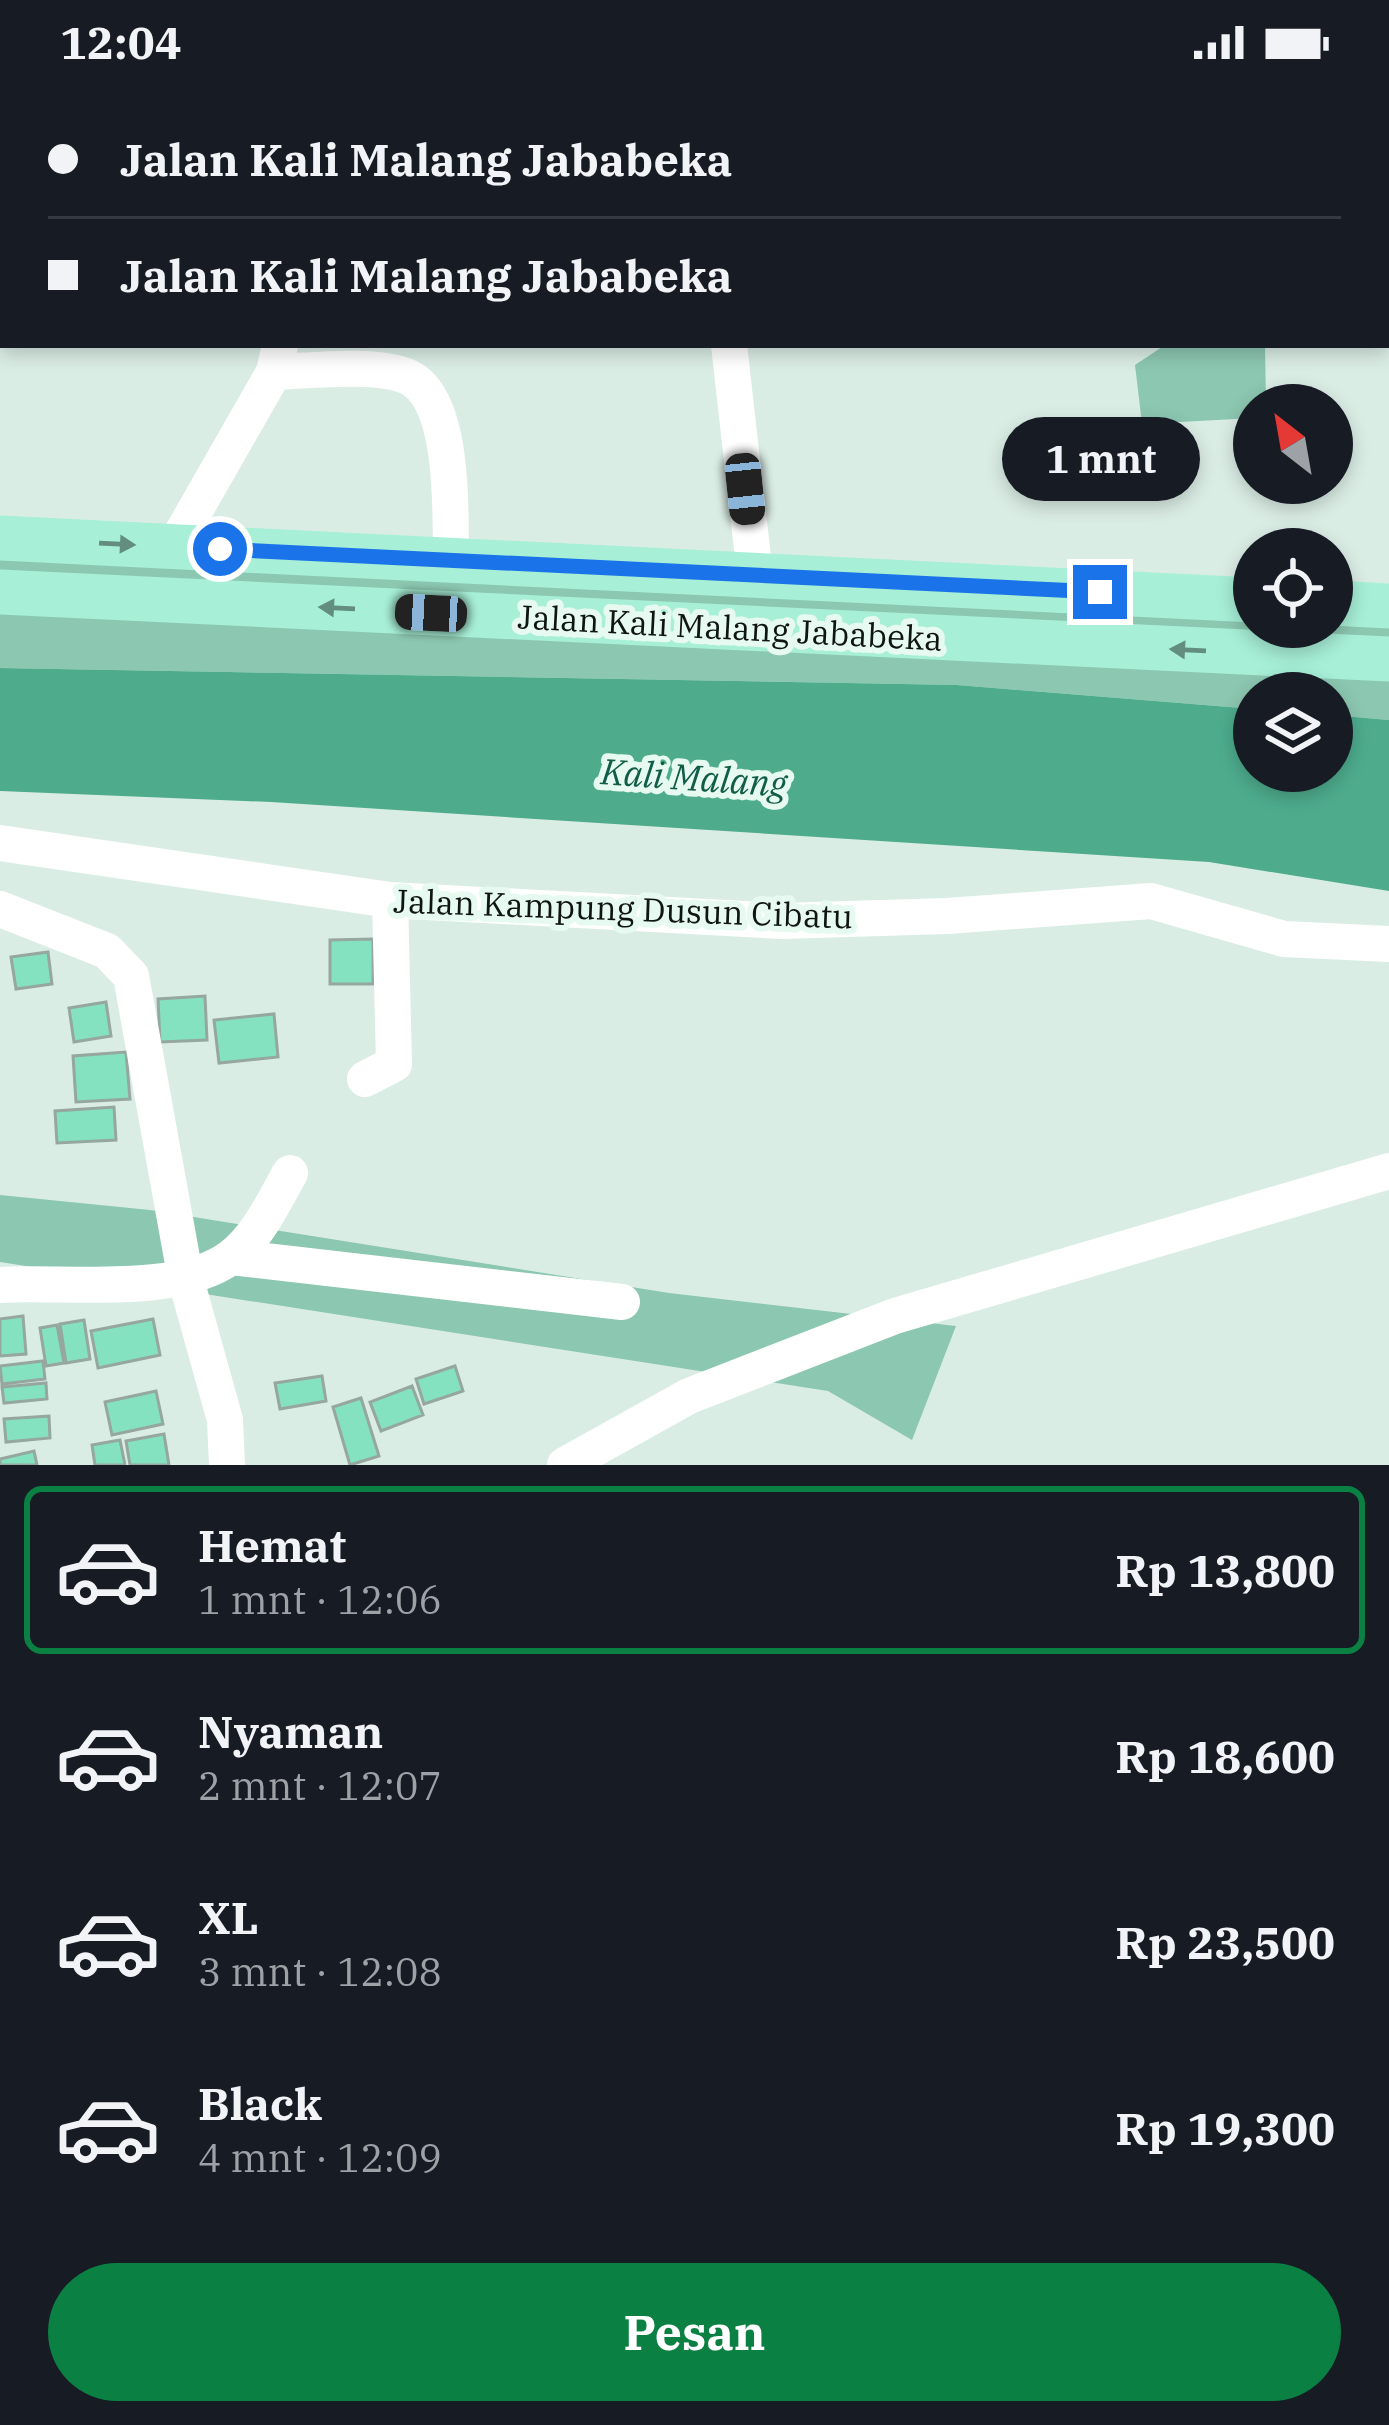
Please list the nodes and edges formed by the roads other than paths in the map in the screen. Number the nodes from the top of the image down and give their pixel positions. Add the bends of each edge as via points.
1 (729, 348) edge
2 (277, 359) edge
3 (0, 538) edge
4 (174, 547) junction
5 (451, 560) junction
6 (527, 564) junction
7 (755, 575) junction
8 (0, 592) edge
9 (1233, 598) edge
10 (1353, 604) edge
11 (1389, 606) edge
12 (527, 618) junction
13 (1389, 659) edge
14 (0, 843) edge
15 (390, 900) junction
16 (0, 909) edge
17 (1389, 944) edge
18 (365, 1079) dead end
19 (1389, 1171) edge
20 (290, 1172) dead end
21 (231, 1257) junction
22 (186, 1280) junction
23 (0, 1285) edge
24 (622, 1302) dead end
25 (227, 1465) edge
26 (565, 1465) edge

1 - 7 street
2 - 4 street
2 - 5 street via 402,374 426,387 449,474
3 -> 4 main road, Jalan Kali Malang Jababeka
4 - 5 main road, Jalan Kali Malang Jababeka
5 - 6 main road, Jalan Kali Malang Jababeka
6 - 7 main road, Jalan Kali Malang Jababeka
6 - 12 main road
7 - 9 main road, Jalan Kali Malang Jababeka
12 -> 8 main road, Jalan Kali Malang Jababeka
10 - 11 main road
13 -> 12 main road, Jalan Kali Malang Jababeka
14 - 15 street, Jalan Kampung Dusun Cibatu
15 - 17 street, Jalan Kampung Dusun Cibatu via 782,921 1150,902 1284,939
15 - 18 street via 394,1064
16 - 22 street via 107,951 131,976
19 - 26 street via 896,1316 688,1396
20 - 21 street
21 - 22 street
21 - 24 street
22 - 23 street
22 - 25 street via 225,1420

